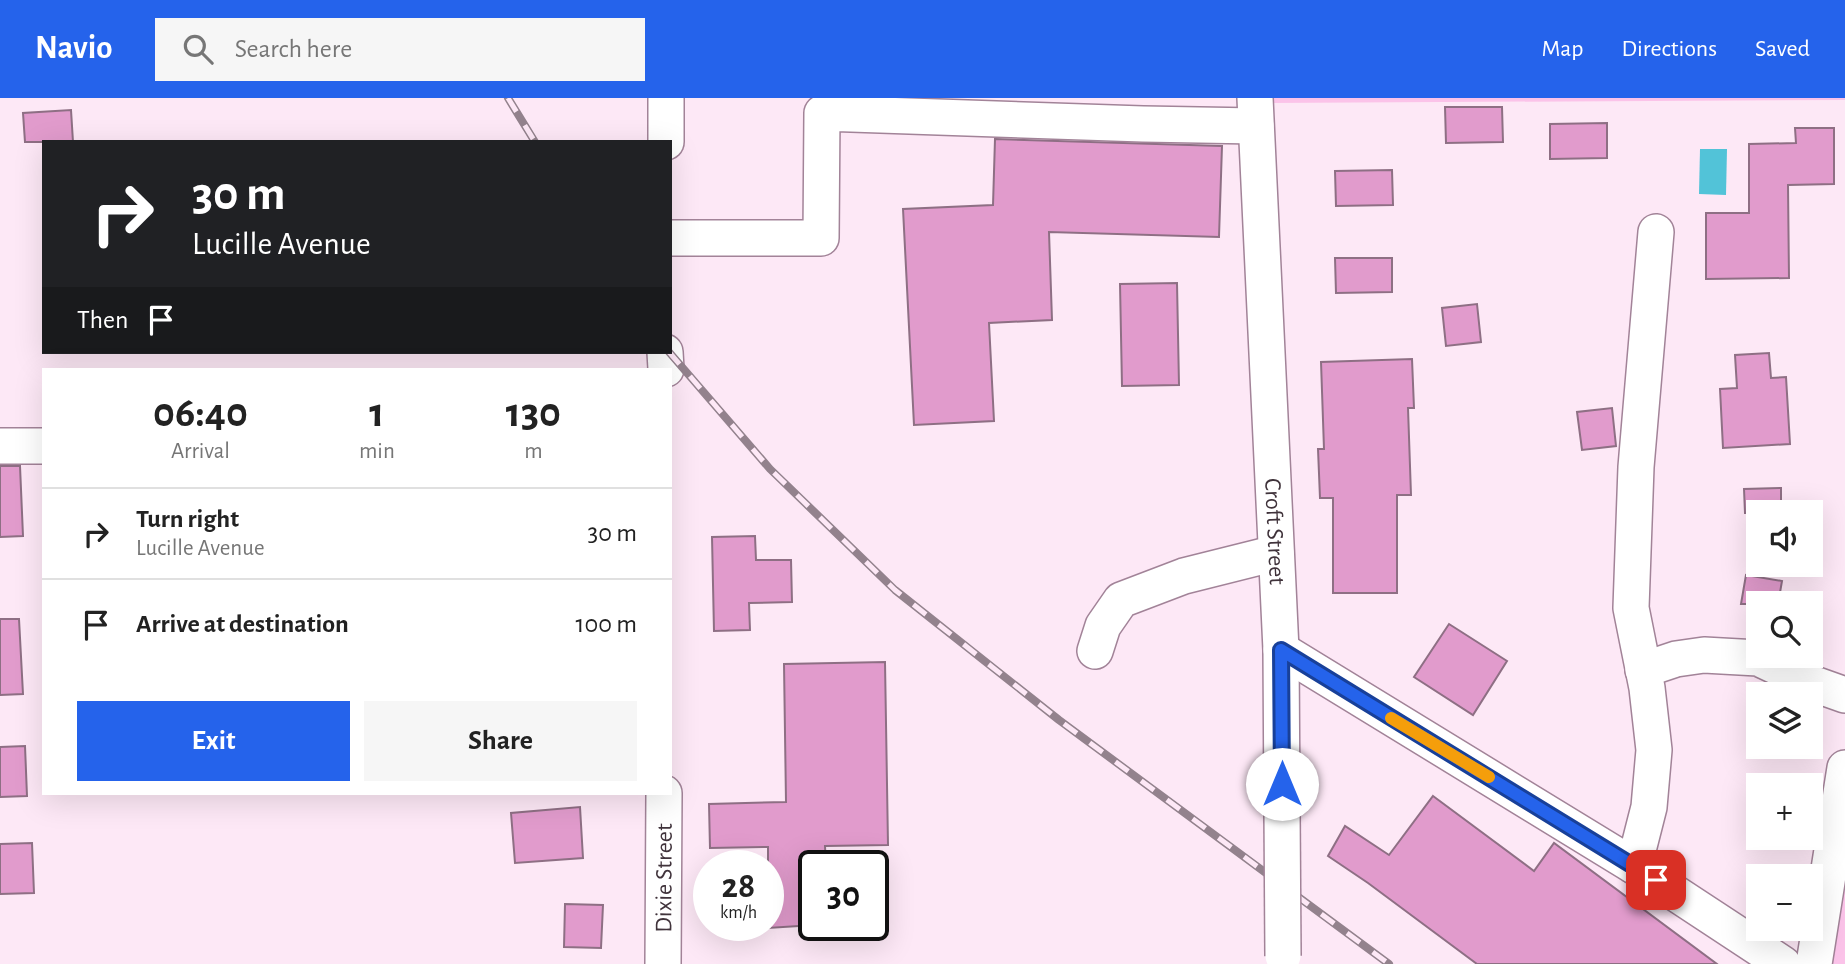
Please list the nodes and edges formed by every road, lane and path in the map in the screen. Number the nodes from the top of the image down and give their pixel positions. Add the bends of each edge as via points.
1 (666, 98) edge
2 (1143, 111) edge
3 (1255, 112) edge
4 (666, 140) edge
5 (1656, 232) dead end
6 (672, 238) edge
7 (0, 446) edge
8 (42, 446) edge
9 (1276, 553) junction
10 (1281, 650) junction
11 (1095, 651) dead end
12 (1643, 670) junction
13 (1845, 695) edge
14 (1845, 768) edge
15 (664, 795) edge
16 (1634, 866) junction
17 (1283, 960) edge
18 (663, 964) edge
19 (1783, 964) edge
20 (1814, 964) edge

1 - 4 street
2 - 3 street
2 - 6 street via 822,113 821,238
3 - 9 street, Croft Street
5 - 12 street via 1636,467 1631,608
7 - 8 street
9 - 10 street, Croft Street
9 - 11 street via 1184,576 1121,600 1103,626
10 - 16 street
10 - 17 street, Croft Street, bridge
12 - 13 street via 1704,655 1758,658
12 - 16 street via 1654,750 1650,807
14 - 20 street
15 - 18 street, Dixie Street
16 - 19 street

